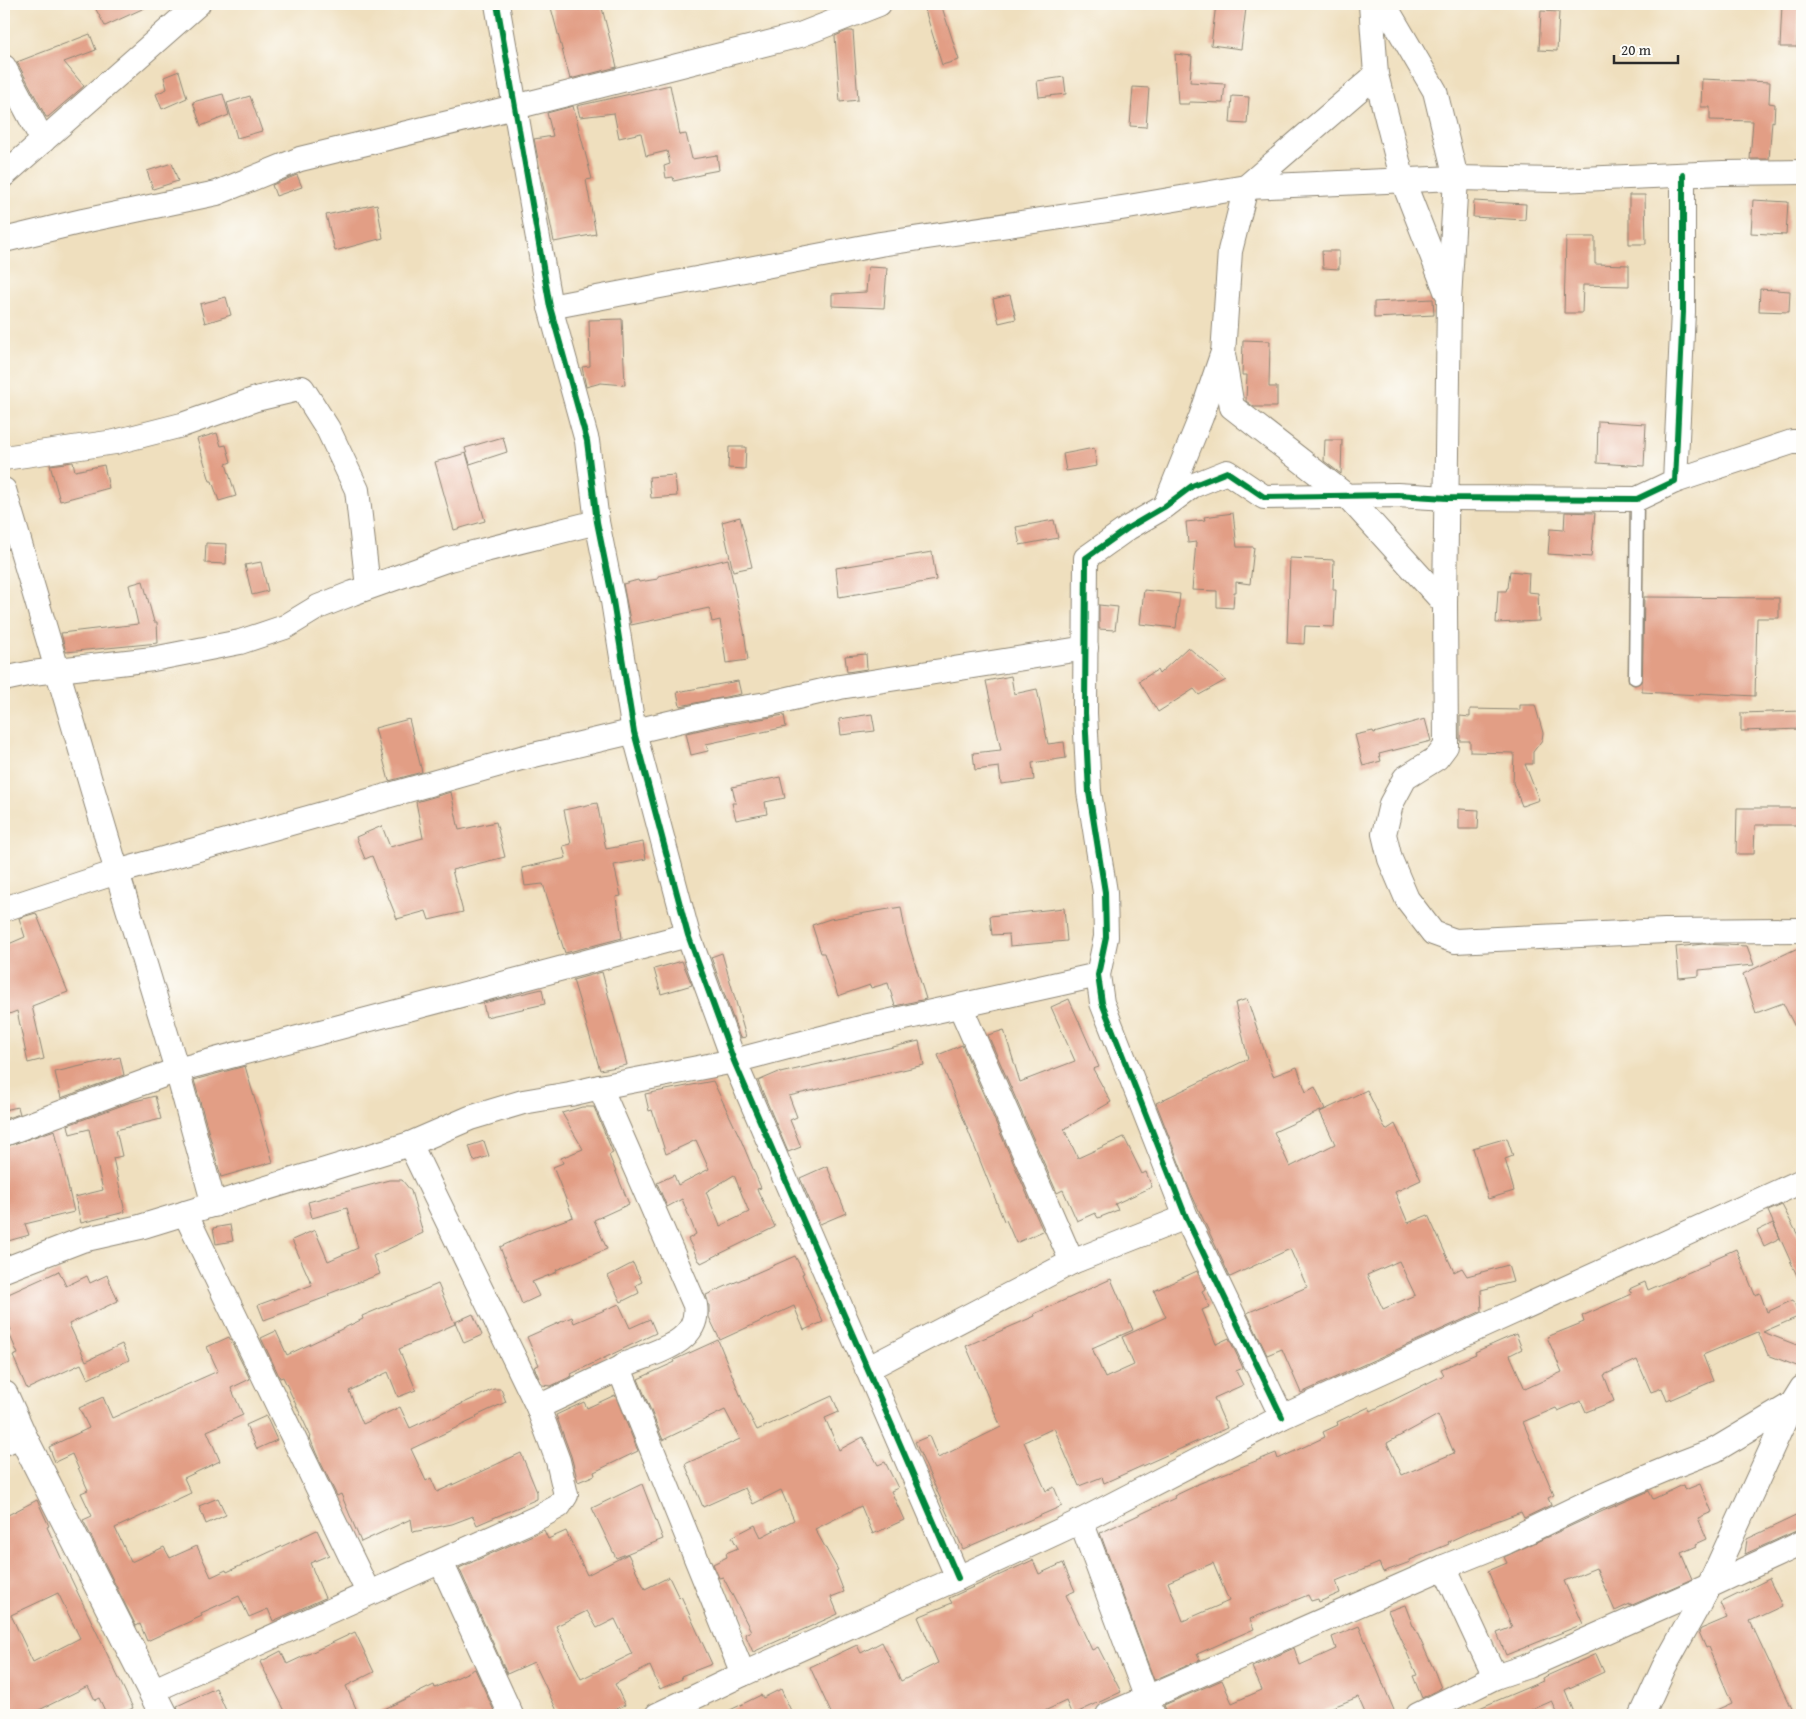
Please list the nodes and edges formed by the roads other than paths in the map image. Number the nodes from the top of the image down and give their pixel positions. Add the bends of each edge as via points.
1 (198, 4) edge
2 (497, 4) edge
3 (879, 4) edge
4 (1371, 4) edge
5 (1384, 4) edge
6 (4, 67) edge
7 (1376, 75) junction
8 (515, 107) junction
9 (44, 141) junction
10 (1802, 172) edge
11 (4, 175) edge
12 (1683, 175) junction
13 (1456, 178) junction
14 (1403, 181) junction
15 (1246, 187) junction
16 (4, 240) edge
17 (1449, 300) junction
18 (550, 307) junction
19 (1222, 354) junction
20 (1802, 442) edge
21 (4, 458) edge
22 (1675, 481) junction
23 (4, 490) edge
24 (1348, 497) junction
25 (1447, 498) junction
26 (1637, 499) junction
27 (1164, 508) junction
28 (597, 522) junction
29 (368, 587) junction
30 (1445, 604) junction
31 (1086, 648) junction
32 (58, 670) junction
33 (1635, 678) dead end
34 (4, 679) edge
35 (634, 732) junction
36 (117, 872) junction
37 (4, 909) edge
38 (1802, 930) edge
39 (688, 935) junction
40 (1098, 975) junction
41 (960, 1006) junction
42 (734, 1061) junction
43 (177, 1070) junction
44 (600, 1086) junction
45 (4, 1134) edge
46 (410, 1144) junction
47 (1802, 1181) edge
48 (214, 1205) junction
49 (185, 1214) junction
50 (1186, 1217) junction
51 (1072, 1262) junction
52 (4, 1270) edge
53 (622, 1368) junction
54 (868, 1369) junction
55 (4, 1395) edge
56 (1797, 1396) edge
57 (538, 1407) junction
58 (1282, 1418) junction
59 (13, 1439) edge
60 (1082, 1522) junction
61 (1802, 1543) edge
62 (441, 1562) junction
63 (1444, 1567) junction
64 (958, 1578) junction
65 (1709, 1586) junction
66 (368, 1592) junction
67 (743, 1674) junction
68 (1495, 1678) junction
69 (152, 1691) junction
70 (1150, 1707) edge
71 (164, 1715) edge
72 (511, 1715) edge
73 (657, 1715) edge
74 (1108, 1715) edge
75 (1418, 1715) edge
76 (1642, 1715) edge

1 - 9 street
2 - 8 street
3 - 8 street via 800,35
4 - 7 street
5 - 13 street via 1435,91
6 - 9 street
7 - 14 street
7 - 15 street
8 - 16 street via 300,159 218,193
8 - 18 street
9 - 11 street
10 - 12 street
12 - 13 street via 1557,180
12 - 22 street via 1683,312
13 - 14 street
13 - 17 street
14 - 15 street
14 - 17 street
15 - 18 street via 880,244
15 - 19 street via 1230,251
17 - 25 street
18 - 28 street via 587,441
19 - 24 street via 1232,407
19 - 27 street
20 - 22 street via 1792,442
21 - 29 street via 115,442 302,388 328,428 356,490
22 - 26 street
23 - 32 street
24 - 25 street
24 - 27 street via 1264,497 1228,472 1192,486
24 - 30 street
25 - 26 street
25 - 30 street
26 - 33 lane
27 - 31 street via 1128,528 1086,558
28 - 29 street via 449,559
28 - 35 street
29 - 32 street via 318,607 285,627 240,642 153,659
30 - 38 street via 1446,746 1437,758 1405,778 1391,804 1384,834 1390,860 1406,899 1433,933 1455,941 1665,930
31 - 35 street via 840,687
31 - 40 street via 1089,792 1105,892 1106,937
32 - 34 street
32 - 36 street
35 - 36 street via 522,758
35 - 39 street
36 - 37 street
36 - 43 street
39 - 42 street
39 - 43 street
40 - 41 street
40 - 50 street via 1102,1003 1110,1026
41 - 42 street
41 - 51 street
42 - 44 street
42 - 54 street
43 - 45 street
43 - 48 street
44 - 46 street via 523,1102 470,1118
44 - 53 street via 697,1314 694,1325 680,1341
46 - 48 street
46 - 57 street
47 - 58 street
48 - 49 street
49 - 52 street via 82,1240
49 - 66 street
50 - 51 street
50 - 58 street
51 - 54 street
53 - 57 street
53 - 67 street via 621,1373
54 - 64 street
55 - 59 main road
56 - 63 street via 1715,1450 1597,1498 1506,1542
56 - 65 street
57 - 62 street via 558,1461 566,1495 559,1506 541,1516
58 - 60 street
59 - 69 main road
60 - 64 street
60 - 70 street
61 - 65 street
62 - 66 street
62 - 72 street
63 - 68 street
63 - 70 street
64 - 67 street
65 - 68 street
65 - 76 street via 1664,1667
66 - 69 street
67 - 73 street
68 - 75 street
69 - 71 main road
70 - 74 street

